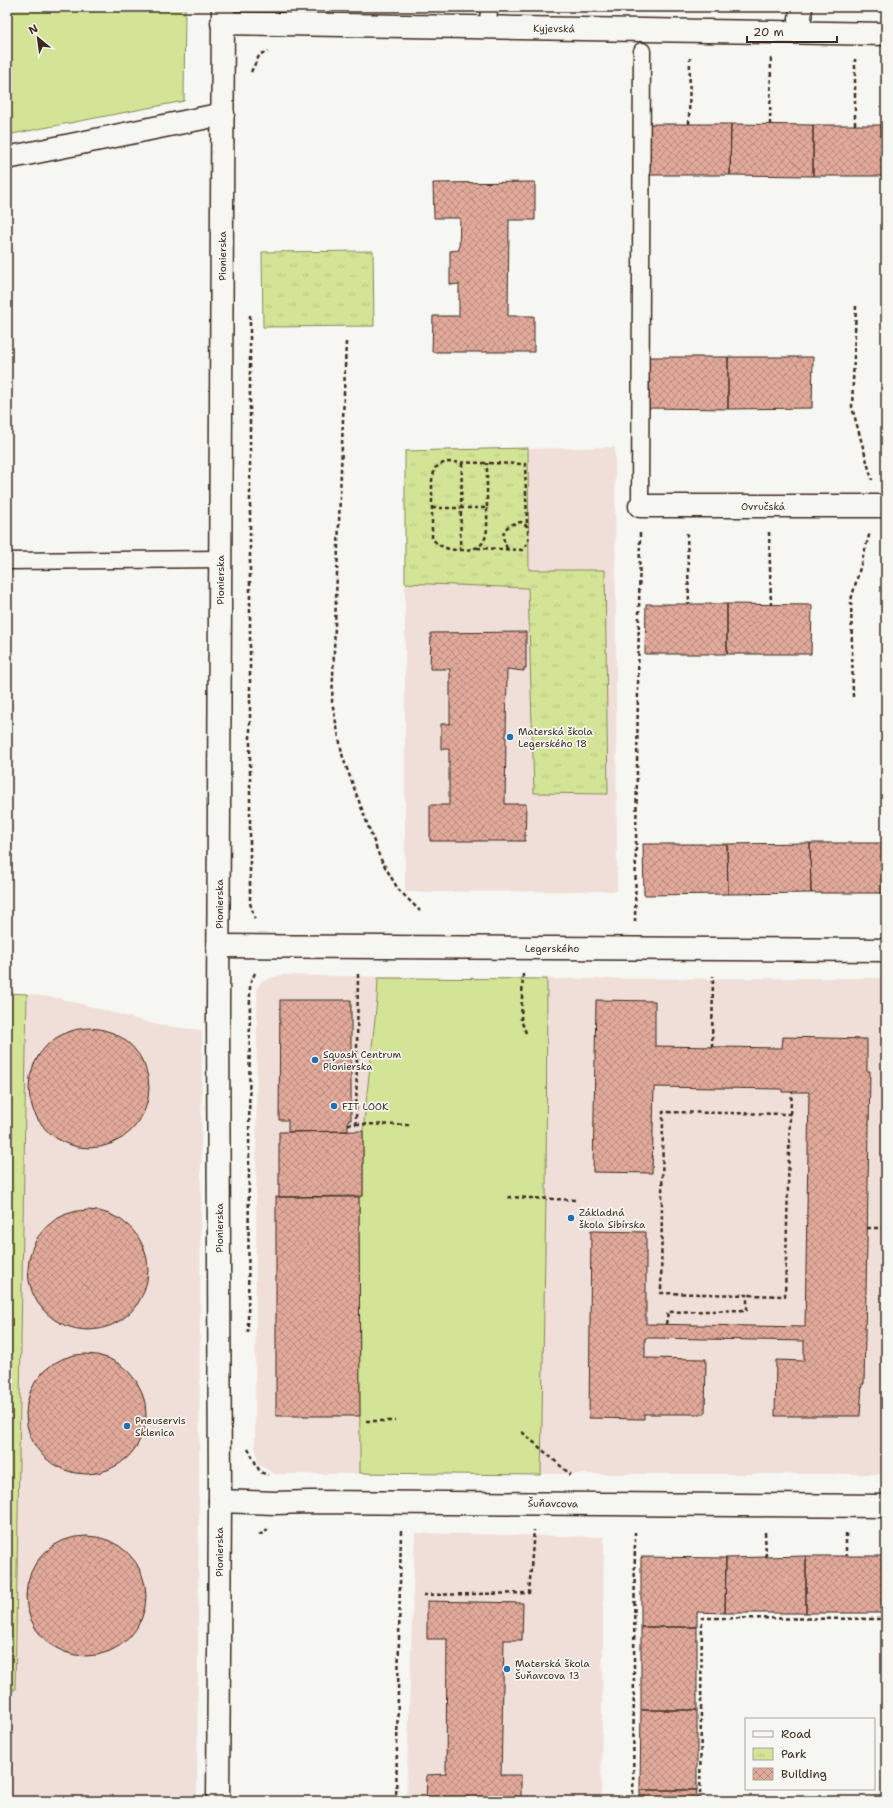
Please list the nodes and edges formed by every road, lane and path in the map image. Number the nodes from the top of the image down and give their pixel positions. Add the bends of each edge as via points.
1 (801, 7) edge
2 (223, 15) edge
3 (488, 17) edge
4 (799, 32) junction
5 (886, 34) edge
6 (272, 51) dead end
7 (642, 51) dead end
8 (690, 51) dead end
9 (771, 52) dead end
10 (855, 52) dead end
11 (251, 79) dead end
12 (223, 114) junction
13 (690, 124) dead end
14 (770, 125) dead end
15 (855, 125) dead end
16 (7, 158) edge
17 (856, 306) dead end
18 (250, 311) dead end
19 (346, 342) dead end
20 (462, 463) junction
21 (487, 463) junction
22 (874, 485) dead end
23 (640, 506) junction
24 (886, 506) edge
25 (432, 508) junction
26 (461, 508) junction
27 (487, 508) junction
28 (527, 526) junction
29 (769, 527) dead end
30 (686, 528) dead end
31 (871, 529) dead end
32 (478, 548) junction
33 (460, 550) junction
34 (508, 550) junction
35 (221, 559) junction
36 (7, 561) edge
37 (689, 604) dead end
38 (771, 604) dead end
39 (853, 697) dead end
40 (420, 911) dead end
41 (256, 920) dead end
42 (635, 925) dead end
43 (218, 946) junction
44 (886, 950) edge
45 (358, 969) dead end
46 (257, 970) dead end
47 (523, 971) dead end
48 (712, 971) dead end
49 (526, 1033) dead end
50 (712, 1047) dead end
51 (792, 1092) dead end
52 (790, 1114) junction
53 (348, 1124) dead end
54 (356, 1124) junction
55 (411, 1125) dead end
56 (508, 1197) dead end
57 (577, 1200) dead end
58 (867, 1228) dead end
59 (886, 1228) edge
60 (747, 1295) junction
61 (666, 1324) dead end
62 (248, 1336) dead end
63 (366, 1421) dead end
64 (395, 1421) dead end
65 (522, 1432) dead end
66 (248, 1447) dead end
67 (260, 1472) dead end
68 (571, 1475) dead end
69 (220, 1501) junction
70 (886, 1506) edge
71 (401, 1527) dead end
72 (534, 1527) dead end
73 (635, 1528) dead end
74 (765, 1528) dead end
75 (846, 1528) dead end
76 (846, 1556) dead end
77 (766, 1557) dead end
78 (423, 1595) dead end
79 (886, 1619) edge
80 (218, 1801) edge
81 (396, 1801) edge
82 (633, 1801) edge
83 (700, 1801) edge

1 - 4 street
2 - 3 street, Kyjevská
2 - 12 street, Pionierska
3 - 4 street, Kyjevská
4 - 5 street, Kyjevská
6 - 11 path via 260,54 251,71
7 - 23 lane
8 - 13 path
9 - 14 path
10 - 15 path
12 - 16 street
12 - 35 street, Pionierska
17 - 22 path via 852,407
18 - 41 path via 250,903
19 - 40 path via 332,702 343,758 380,858 398,889
20 - 21 path
20 - 25 path via 446,462 435,468 432,480
20 - 26 path
21 - 27 path
21 - 28 path via 525,464
23 - 24 street, Ovručská
23 - 42 path
25 - 26 path
25 - 33 path via 432,538 442,548
26 - 27 path
26 - 33 path
27 - 32 path via 487,536
28 - 34 path via 528,543 522,550
28 - 34 path via 521,522 511,524 506,529 503,536
29 - 38 path
30 - 37 path
31 - 39 path via 851,600
32 - 33 path
32 - 34 path
35 - 36 lane
35 - 43 street, Pionierska
43 - 44 street, Legerského
43 - 69 street, Pionierska
45 - 54 path
46 - 62 path via 250,984
47 - 49 path via 521,1020
48 - 50 path
51 - 52 path
52 - 60 path via 785,1296
52 - 60 path via 663,1112 661,1293
53 - 54 path
54 - 55 path
56 - 57 path
58 - 59 path
60 - 61 path via 747,1310 668,1312
63 - 64 path
65 - 68 path
66 - 67 path
69 - 70 street, Šuňavcova
69 - 80 street, Pionierska
71 - 81 path
72 - 78 path via 529,1593
73 - 82 path
74 - 77 path
75 - 76 path
79 - 83 path via 702,1618

